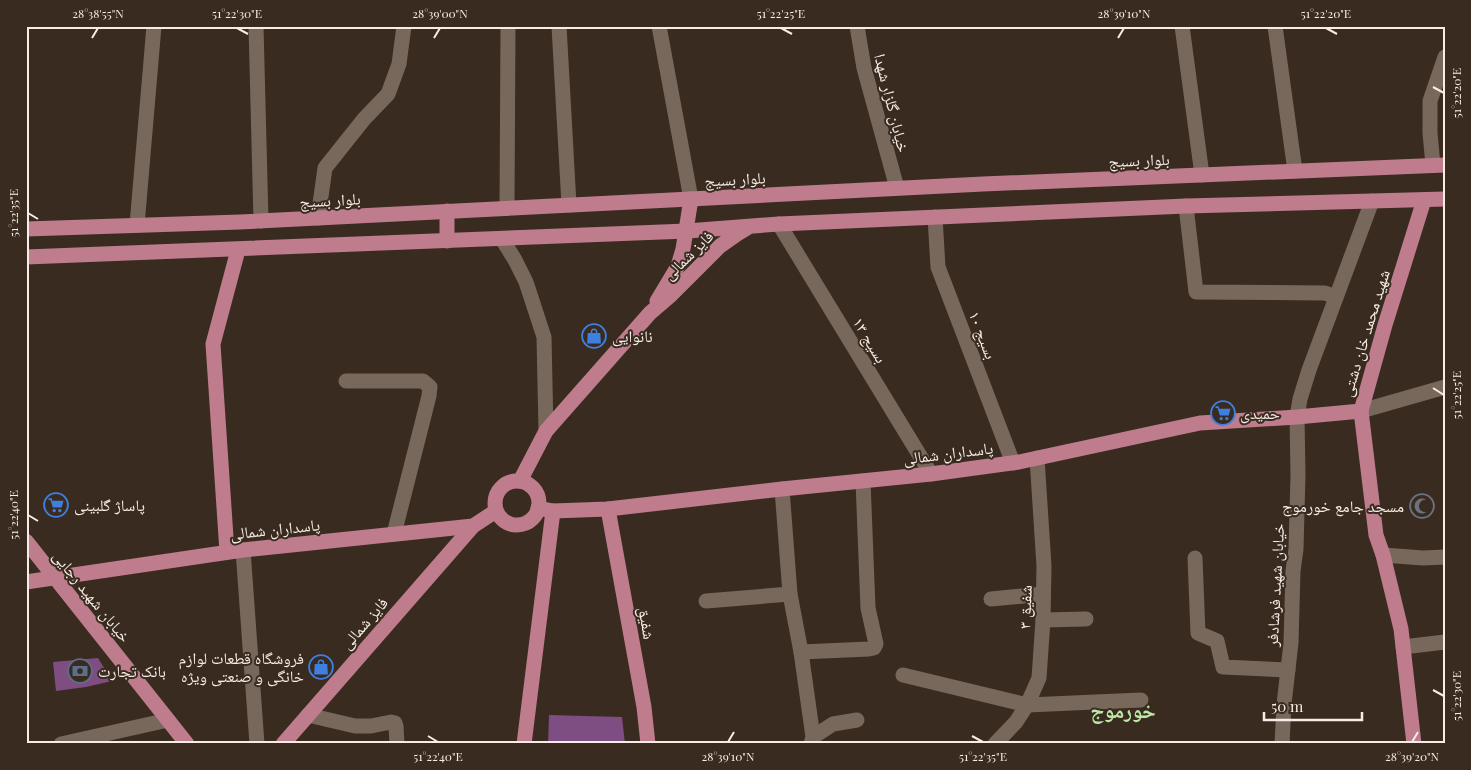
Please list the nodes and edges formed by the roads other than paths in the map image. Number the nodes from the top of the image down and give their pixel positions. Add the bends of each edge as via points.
1 (154, 26) edge
2 (256, 26) edge
3 (404, 26) edge
4 (508, 26) edge
5 (559, 26) edge
6 (659, 26) edge
7 (857, 26) edge
8 (1182, 26) edge
9 (1275, 26) edge
10 (1445, 57) edge
11 (1439, 165) edge
12 (1295, 171) junction
13 (1202, 175) junction
14 (897, 188) junction
15 (691, 199) junction
16 (1445, 199) edge
17 (1424, 200) junction
18 (1372, 201) junction
19 (569, 205) junction
20 (1186, 206) junction
21 (507, 208) junction
22 (446, 211) junction
23 (935, 217) junction
24 (318, 218) junction
25 (262, 221) junction
26 (779, 224) junction
27 (137, 225) junction
28 (753, 225) junction
29 (26, 229) edge
30 (687, 231) junction
31 (502, 239) junction
32 (447, 241) junction
33 (238, 250) junction
34 (26, 257) edge
35 (1336, 297) junction
36 (650, 313) junction
37 (346, 381) dead end
38 (1445, 387) edge
39 (1361, 411) junction
40 (1297, 417) junction
41 (546, 431) junction
42 (1037, 458) junction
43 (1013, 463) junction
44 (930, 474) junction
45 (520, 481) junction
46 (863, 481) junction
47 (782, 489) junction
48 (608, 509) junction
49 (545, 510) junction
50 (496, 511) junction
51 (473, 526) junction
52 (394, 534) junction
53 (26, 542) edge
54 (243, 550) junction
55 (227, 552) junction
56 (1383, 555) junction
57 (1445, 557) edge
58 (1195, 558) dead end
59 (56, 578) junction
60 (26, 582) edge
61 (790, 594) junction
62 (1043, 594) junction
63 (991, 599) dead end
64 (706, 601) dead end
65 (1043, 620) junction
66 (1086, 620) dead end
67 (1445, 642) edge
68 (1403, 647) junction
69 (801, 652) junction
70 (1288, 670) junction
71 (903, 675) dead end
72 (1141, 700) dead end
73 (1027, 705) junction
74 (308, 714) junction
75 (168, 720) junction
76 (857, 720) dead end
77 (812, 740) edge
78 (61, 744) edge
79 (187, 744) edge
80 (257, 744) edge
81 (283, 744) edge
82 (397, 744) edge
83 (524, 744) edge
84 (648, 744) edge
85 (995, 744) edge
86 (1282, 744) edge
87 (1414, 744) edge

1 - 27 street
2 - 25 street
3 - 24 street via 399,64 388,94 325,168
4 - 21 street
5 - 19 street
6 - 15 street
7 - 14 street, خیابان گلزار شهدا via 864,68
8 - 13 street
9 - 12 street
10 - 11 street via 1430,101 1430,133
11 - 12 main road, بلوار بسیج
12 - 13 main road, بلوار بسیج
13 - 14 main road, بلوار بسیج
14 - 15 main road, بلوار بسیج
15 - 19 main road, بلوار بسیج
15 - 30 main road, فایز شمالی
16 - 17 main road
17 - 18 main road
17 - 39 main road, شهید محمد خان دشتی
18 - 20 main road
18 - 35 street, خیابان شهید فرشادفر
19 - 21 main road, بلوار بسیج
20 - 23 main road
20 - 35 street via 1196,292 1325,293
21 - 22 main road, بلوار بسیج
22 - 24 main road, بلوار بسیج
22 - 32 main road
23 - 26 main road
23 - 43 street, بسیج ۱۰ via 938,267
24 - 25 main road, بلوار بسیج
25 - 27 main road, بلوار بسیج
26 - 28 main road
26 - 44 street, بسیج ۱۳
27 - 29 main road, بلوار بسیج
28 - 30 main road
28 - 36 main road, فایز شمالی via 720,246
30 - 31 main road
30 - 36 main road, فایز شمالی via 678,266
31 - 32 main road
31 - 41 street via 526,282 544,337
32 - 33 main road
33 - 34 main road
33 - 55 main road via 212,344
35 - 40 street, خیابان شهید فرشادفر via 1309,370
36 - 41 main road, فایز شمالی
37 - 52 street via 423,381 430,387
38 - 39 street
39 - 40 main road, پاسداران شمالی
39 - 56 main road, شهید محمد خان دشتی via 1376,536
40 - 42 main road, پاسداران شمالی via 1200,423
40 - 70 street, خیابان شهید فرشادفر via 1298,475
41 - 45 main road, فایز شمالی
42 - 43 main road, پاسداران شمالی
42 - 62 street, شفیق ۳
43 - 44 main road, پاسداران شمالی
44 - 46 main road, پاسداران شمالی
45 - 49 main road via 535,490
45 - 50 main road via 502,486 494,502
46 - 47 main road, پاسداران شمالی
46 - 69 street via 868,608 876,644 869,650
47 - 48 main road, پاسداران شمالی
47 - 61 street
48 - 49 main road, پاسداران شمالی
48 - 84 main road, شفیق
49 - 50 main road via 518,525 501,519
49 - 83 main road
50 - 51 main road, پاسداران شمالی
51 - 52 main road, پاسداران شمالی
51 - 74 main road, فایز شمالی
52 - 54 main road, پاسداران شمالی
53 - 59 main road, خیابان شهید رجایی
54 - 55 main road, پاسداران شمالی
54 - 80 street
55 - 59 main road, پاسداران شمالی
56 - 57 street
56 - 68 main road, شهید محمد خان دشتی
58 - 70 street via 1198,633 1217,641 1223,666
59 - 60 main road, پاسداران شمالی
59 - 75 main road, خیابان شهید رجایی
61 - 64 street
61 - 69 street
62 - 63 street
62 - 65 street, شفیق ۳
65 - 66 street
65 - 73 street, شفیق ۳ via 1039,678
67 - 68 street
68 - 87 main road, شهید محمد خان دشتی
69 - 77 street
70 - 86 street, خیابان شهید فرشادفر
71 - 73 street
72 - 73 street
73 - 85 street, شفیق ۳
74 - 81 main road, فایز شمالی
74 - 82 street via 355,726 391,722 396,726
75 - 78 street
75 - 79 main road, خیابان شهید رجایی
76 - 77 street via 834,724

